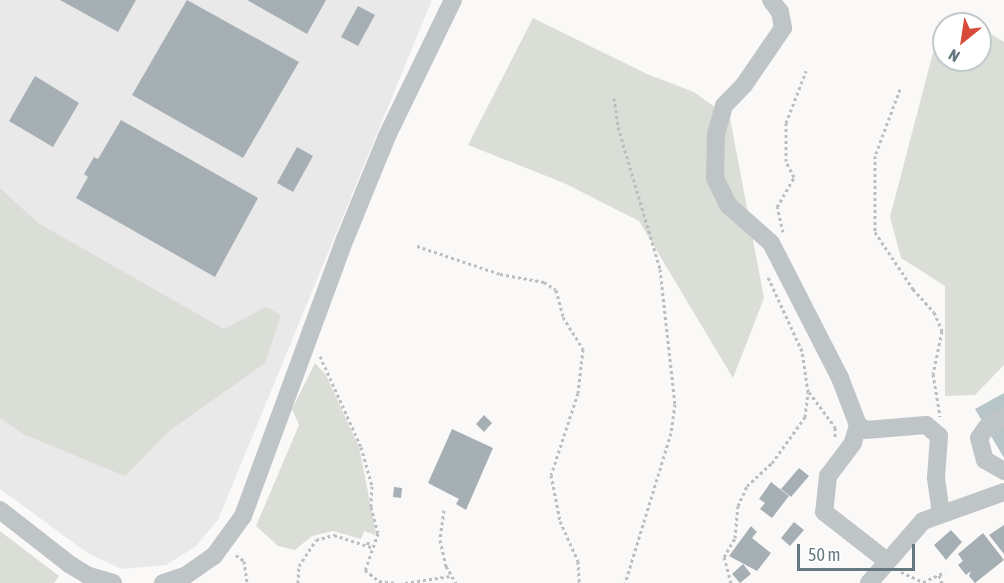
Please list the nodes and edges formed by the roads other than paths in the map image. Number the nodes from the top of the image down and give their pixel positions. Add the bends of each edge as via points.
1 (453, 0) edge
2 (771, 0) edge
3 (1004, 417) edge
4 (858, 425) junction
5 (1004, 471) edge
6 (1004, 492) edge
7 (0, 510) edge
8 (941, 512) junction
9 (897, 568) junction
10 (113, 583) edge
11 (163, 583) edge
12 (869, 583) edge

1 - 11 street via 387,136 243,516 220,549 200,568
2 - 4 street via 780,12 783,28 744,85 724,106 716,134 715,178 728,205 771,243 840,378
3 - 5 street via 986,428 979,438 985,460
4 - 8 street via 866,430 926,425 939,436 936,478
4 - 9 street via 851,447 828,476 824,512
6 - 8 street
7 - 10 street via 69,564
8 - 9 street via 923,521
9 - 12 street

